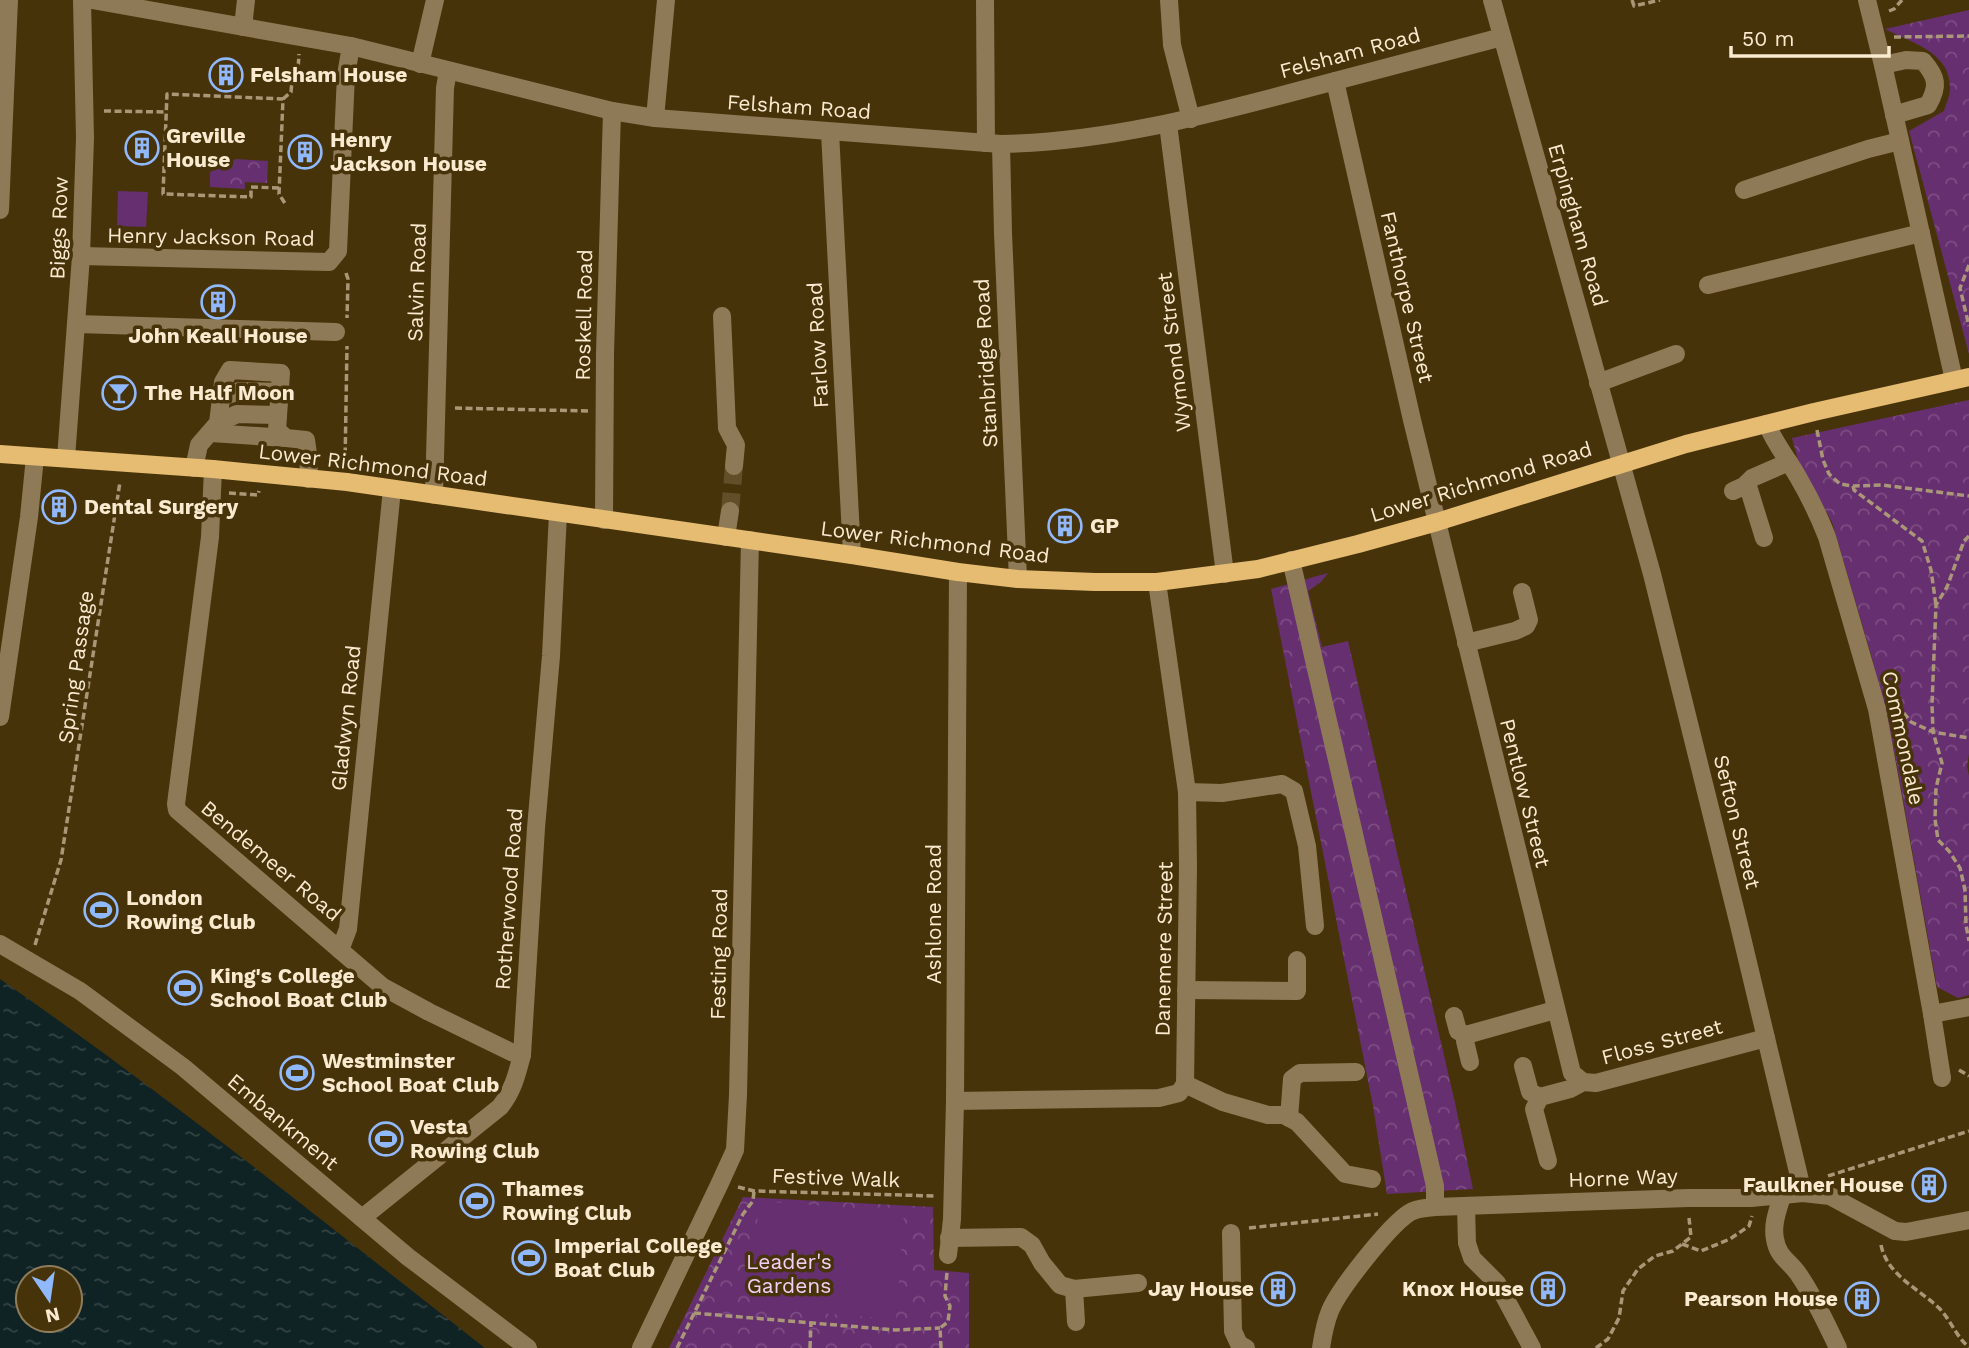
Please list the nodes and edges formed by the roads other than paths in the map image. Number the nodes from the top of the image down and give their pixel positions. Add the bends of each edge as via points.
1 (9, 0) edge
2 (82, 0) edge
3 (92, 0) edge
4 (246, 0) edge
5 (435, 0) edge
6 (666, 0) edge
7 (985, 0) edge
8 (1170, 0) edge
9 (1492, 0) edge
10 (1867, 0) edge
11 (243, 27) junction
12 (1502, 37) junction
13 (351, 46) junction
14 (420, 64) junction
15 (1883, 65) junction
16 (448, 71) junction
17 (1335, 81) junction
18 (612, 111) junction
19 (1894, 116) junction
20 (655, 118) junction
21 (1191, 119) junction
22 (1168, 124) junction
23 (830, 132) junction
24 (1899, 141) junction
25 (993, 144) junction
26 (1744, 190) dead end
27 (0, 211) edge
28 (1921, 233) junction
29 (81, 256) junction
30 (1708, 285) dead end
31 (722, 316) dead end
32 (77, 324) junction
33 (343, 329) road end
34 (1676, 354) dead end
35 (1962, 379) edge
36 (1598, 383) junction
37 (278, 415) junction
38 (1767, 424) junction
39 (214, 428) junction
40 (286, 438) junction
41 (0, 454) edge
42 (35, 457) junction
43 (66, 458) junction
44 (1789, 462) junction
45 (1620, 463) junction
46 (734, 466) tunnel mouth
47 (194, 468) junction
48 (213, 470) junction
49 (308, 479) junction
50 (393, 489) junction
51 (434, 495) junction
52 (730, 511) tunnel mouth
53 (558, 513) junction
54 (604, 520) junction
55 (1437, 522) junction
56 (726, 537) junction
57 (1764, 538) dead end
58 (750, 540) junction
59 (852, 555) junction
60 (1291, 560) junction
61 (958, 572) junction
62 (1225, 574) junction
63 (1018, 579) junction
64 (1157, 582) junction
65 (1522, 592) dead end
66 (1466, 643) junction
67 (0, 717) edge
68 (1187, 792) junction
69 (1315, 926) dead end
70 (0, 944) edge
71 (340, 950) junction
72 (1297, 960) dead end
73 (1186, 990) junction
74 (1969, 1007) edge
75 (1555, 1010) junction
76 (1933, 1014) junction
77 (1454, 1016) dead end
78 (1466, 1035) junction
79 (1766, 1038) junction
80 (522, 1055) junction
81 (1470, 1062) dead end
82 (1523, 1066) dead end
83 (1356, 1072) dead end
84 (1577, 1077) junction
85 (1942, 1079) dead end
86 (1185, 1084) junction
87 (1540, 1097) junction
88 (956, 1101) junction
89 (1289, 1118) junction
90 (1548, 1161) dead end
91 (1372, 1179) dead end
92 (1802, 1188) junction
93 (1782, 1196) junction
94 (1466, 1206) junction
95 (1435, 1207) junction
96 (362, 1219) junction
97 (1969, 1220) edge
98 (1231, 1233) road end
99 (1138, 1283) dead end
100 (1074, 1289) junction
101 (1076, 1322) dead end
102 (528, 1348) edge
103 (641, 1348) edge
104 (1246, 1348) edge
105 (1321, 1348) edge
106 (1532, 1348) edge
107 (1839, 1348) edge

1 - 27 street
2 - 29 street, Biggs Row
3 - 11 street, Felsham Road
4 - 11 street
5 - 14 street
6 - 20 street
7 - 25 street, Stanbridge Road
8 - 21 street via 1172,46
9 - 12 street, Erpingham Road
10 - 15 street
11 - 13 street, Felsham Road
12 - 17 street, Felsham Road
12 - 36 street, Erpingham Road
13 - 14 street, Felsham Road
13 - 29 street, Henry Jackson Road via 338,251 329,262
14 - 16 street, Felsham Road
15 - 19 street
15 - 19 street via 1923,61 1934,73 1936,92 1928,105
16 - 18 street, Felsham Road
16 - 51 street, Salvin Road
17 - 21 street, Felsham Road
17 - 55 street, Fanthorpe Street
18 - 20 street, Felsham Road
18 - 54 street, Roskell Road
19 - 24 street
20 - 23 street, Felsham Road
21 - 22 street, Felsham Road
22 - 25 street, Felsham Road via 1031,144
22 - 62 street, Wymond Street
23 - 25 street, Felsham Road
23 - 59 street, Farlow Road
24 - 26 street
24 - 28 street
25 - 63 street, Stanbridge Road via 1003,233
28 - 30 street
28 - 35 street
29 - 32 street, Biggs Row
31 - 46 street via 727,428 736,445
32 - 33 street
32 - 43 street, Biggs Row
34 - 36 street
35 - 38 main road, Lower Richmond Road
36 - 45 street, Erpingham Road
37 - 39 street via 237,414
37 - 39 street via 281,373 230,370 223,382
37 - 40 street via 277,430
38 - 44 street, Commondale
38 - 45 main road, Lower Richmond Road
39 - 40 street
39 - 47 street via 199,445
40 - 49 street via 306,440
41 - 42 main road, Lower Richmond Road
42 - 43 main road, Lower Richmond Road
42 - 67 street
43 - 47 main road, Lower Richmond Road
44 - 57 street via 1740,487
44 - 76 street, Commondale via 1827,537 1877,709
45 - 55 main road, Lower Richmond Road
45 - 79 street, Sefton Street via 1652,574
47 - 48 main road, Lower Richmond Road
48 - 49 main road, Lower Richmond Road
48 - 71 street, Bendemeer Road via 210,537 177,810
49 - 50 main road, Lower Richmond Road
50 - 51 main road, Lower Richmond Road
50 - 71 street, Gladwyn Road via 348,929
51 - 53 main road, Lower Richmond Road
52 - 56 street
53 - 54 main road, Lower Richmond Road
53 - 80 street, Rotherwood Road
54 - 56 main road, Lower Richmond Road
55 - 60 main road, Lower Richmond Road
55 - 66 street, Pentlow Street
56 - 58 main road, Lower Richmond Road
58 - 59 main road, Lower Richmond Road
58 - 103 street, Festing Road via 735,1150
59 - 61 main road, Lower Richmond Road
60 - 62 main road, Lower Richmond Road
60 - 95 street via 1435,1186
61 - 63 main road, Lower Richmond Road
61 - 88 street, Ashlone Road
62 - 64 main road, Lower Richmond Road
63 - 64 main road, Lower Richmond Road
64 - 68 street, Danemere Street
65 - 66 street via 1529,620 1526,626
66 - 75 street, Pentlow Street
68 - 69 street via 1222,793 1282,784 1294,791 1307,846
68 - 73 street, Danemere Street
70 - 96 street, Embankment via 80,991 183,1067
71 - 80 street, Bendemeer Road via 383,987
72 - 73 street via 1297,991
73 - 86 street, Danemere Street
74 - 76 street
75 - 78 street
75 - 84 street, Pentlow Street
76 - 85 street, Commondale
77 - 78 street via 1458,1031
78 - 81 street
79 - 84 street, Floss Street via 1596,1083
79 - 92 street, Sefton Street
80 - 96 street, Rotherwood Road via 509,1095 500,1107
82 - 87 street via 1530,1092
83 - 89 street via 1300,1073 1292,1079
84 - 87 street, Floss Street via 1570,1089
86 - 88 street via 1179,1093 1159,1098
86 - 89 street via 1223,1102
87 - 90 street via 1534,1109
88 - 100 street, Ashlone Road via 949,1247 1021,1237 1032,1244 1059,1285
89 - 91 street via 1345,1174
92 - 93 street, Horne Way
92 - 97 street, Horne Way via 1830,1196 1895,1231
93 - 94 street, Horne Way
93 - 107 street via 1775,1218 1781,1257 1797,1270
94 - 95 street, Horne Way
94 - 106 street via 1472,1258 1497,1283
95 - 105 street, Horne Way via 1411,1211 1347,1282 1331,1309
96 - 102 street, Embankment
98 - 104 street via 1233,1331
99 - 100 street
100 - 101 street

